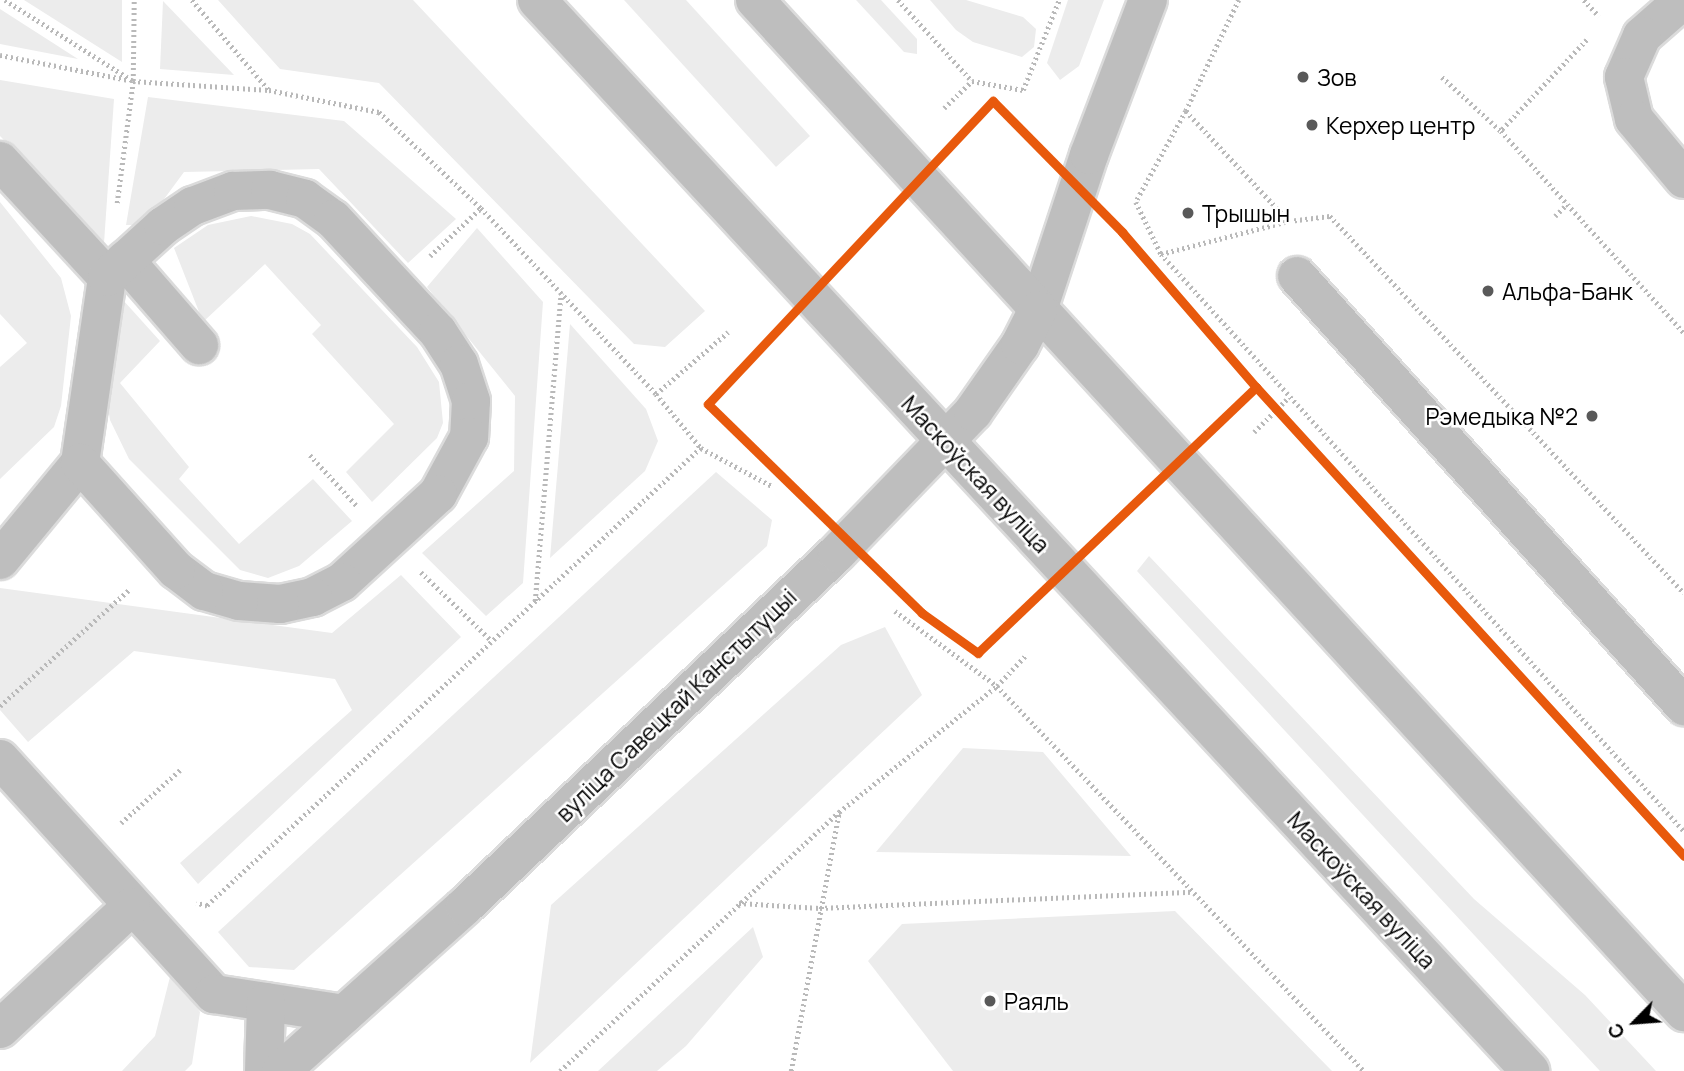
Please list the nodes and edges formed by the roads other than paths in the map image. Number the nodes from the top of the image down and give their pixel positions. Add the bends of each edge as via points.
1 (537, 0) edge
2 (755, 0) edge
3 (1148, 0) edge
4 (1683, 0) edge
5 (0, 160) edge
6 (1684, 179) edge
7 (116, 269) junction
8 (1297, 276) dead end
9 (1038, 310) junction
10 (199, 345) dead end
11 (945, 444) junction
12 (80, 463) junction
13 (0, 560) edge
14 (1684, 706) edge
15 (1, 762) edge
16 (131, 907) junction
17 (266, 1002) junction
18 (1684, 1012) edge
19 (344, 1014) junction
20 (0, 1029) edge
21 (264, 1071) edge
22 (281, 1071) edge
23 (1530, 1071) edge

1 - 11 main road, Маскоўская вуліца
2 - 9 main road
3 - 9 main road, вуліца Савецкай Канстытуцыі via 1089,155
4 - 6 main road via 1642,36 1624,77 1634,120
5 - 7 main road
7 - 10 main road
7 - 12 main road
7 - 12 main road via 193,206 233,191 270,190 305,199 342,229 438,332 459,364 471,401 469,437 438,494 342,582 313,597 280,604 239,601 204,591 164,558
8 - 14 main road
9 - 11 main road, вуліца Савецкай Канстытуцыі via 998,380
9 - 18 main road
11 - 19 main road, вуліца Савецкай Канстытуцыі via 526,849
11 - 23 main road, Маскоўская вуліца
12 - 13 main road
15 - 16 main road
16 - 17 main road via 214,994
16 - 20 main road
17 - 19 main road
17 - 21 main road
19 - 22 main road, вуліца Савецкай Канстытуцыі

